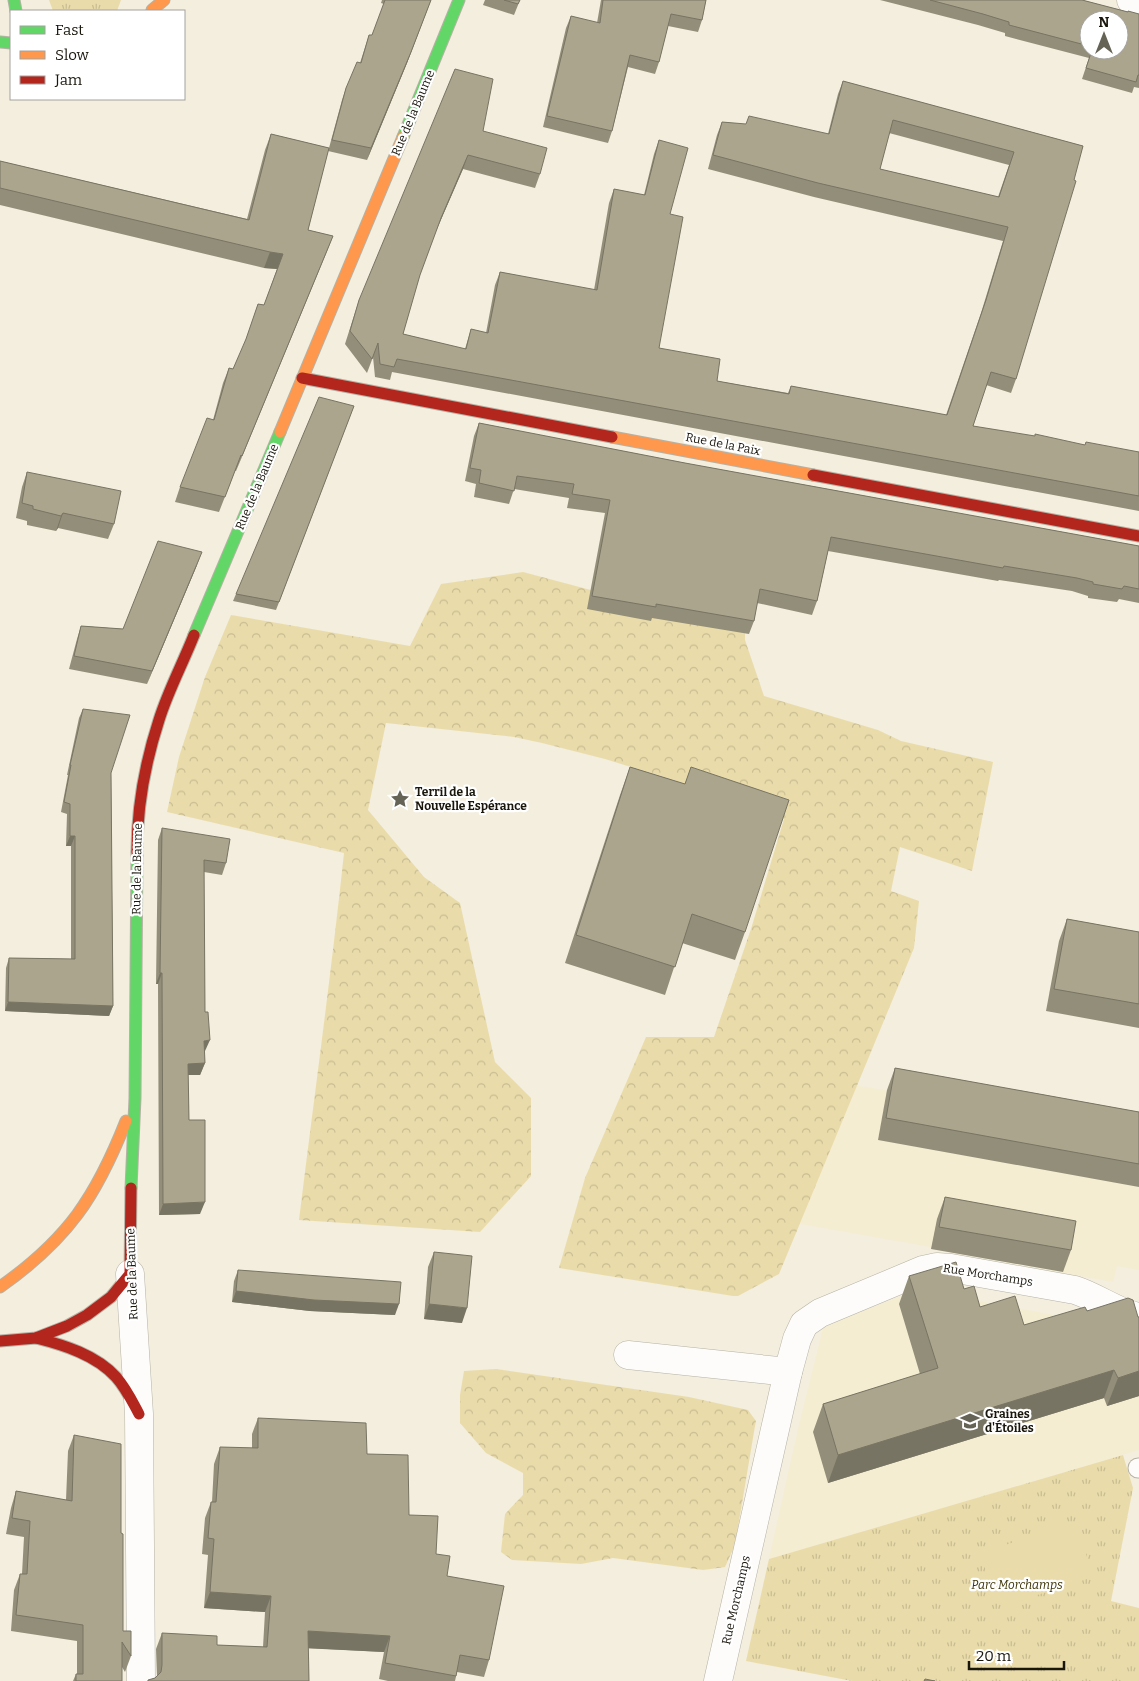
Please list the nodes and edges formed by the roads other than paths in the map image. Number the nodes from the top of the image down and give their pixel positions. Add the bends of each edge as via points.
1 (164, 0) edge
2 (459, 0) edge
3 (1131, 0) edge
4 (1139, 2) edge
5 (152, 7) edge
6 (302, 378) junction
7 (1139, 536) edge
8 (135, 1098) junction
9 (130, 1274) junction
10 (0, 1287) edge
11 (1139, 1317) edge
12 (36, 1338) junction
13 (0, 1341) edge
14 (628, 1354) dead end
15 (788, 1372) junction
16 (139, 1414) junction
17 (141, 1681) edge
18 (718, 1681) edge

1 - 5 street
2 - 6 street, Rue de la Baume
3 - 4 street
6 - 7 street, Rue de la Paix
6 - 8 street, Rue de la Baume via 159,719 147,762 137,823
8 - 9 street, Rue de la Baume
8 - 10 street via 103,1176 74,1220 56,1243 33,1264
9 - 12 street via 111,1297 87,1315
9 - 16 street, Rue de la Baume
11 - 15 street, Rue Morchamps via 1075,1290 937,1267 840,1304 804,1324
12 - 13 street
12 - 16 street via 59,1343 94,1360 124,1388
14 - 15 street
15 - 18 street, Rue Morchamps
16 - 17 street, Rue de la Baume

